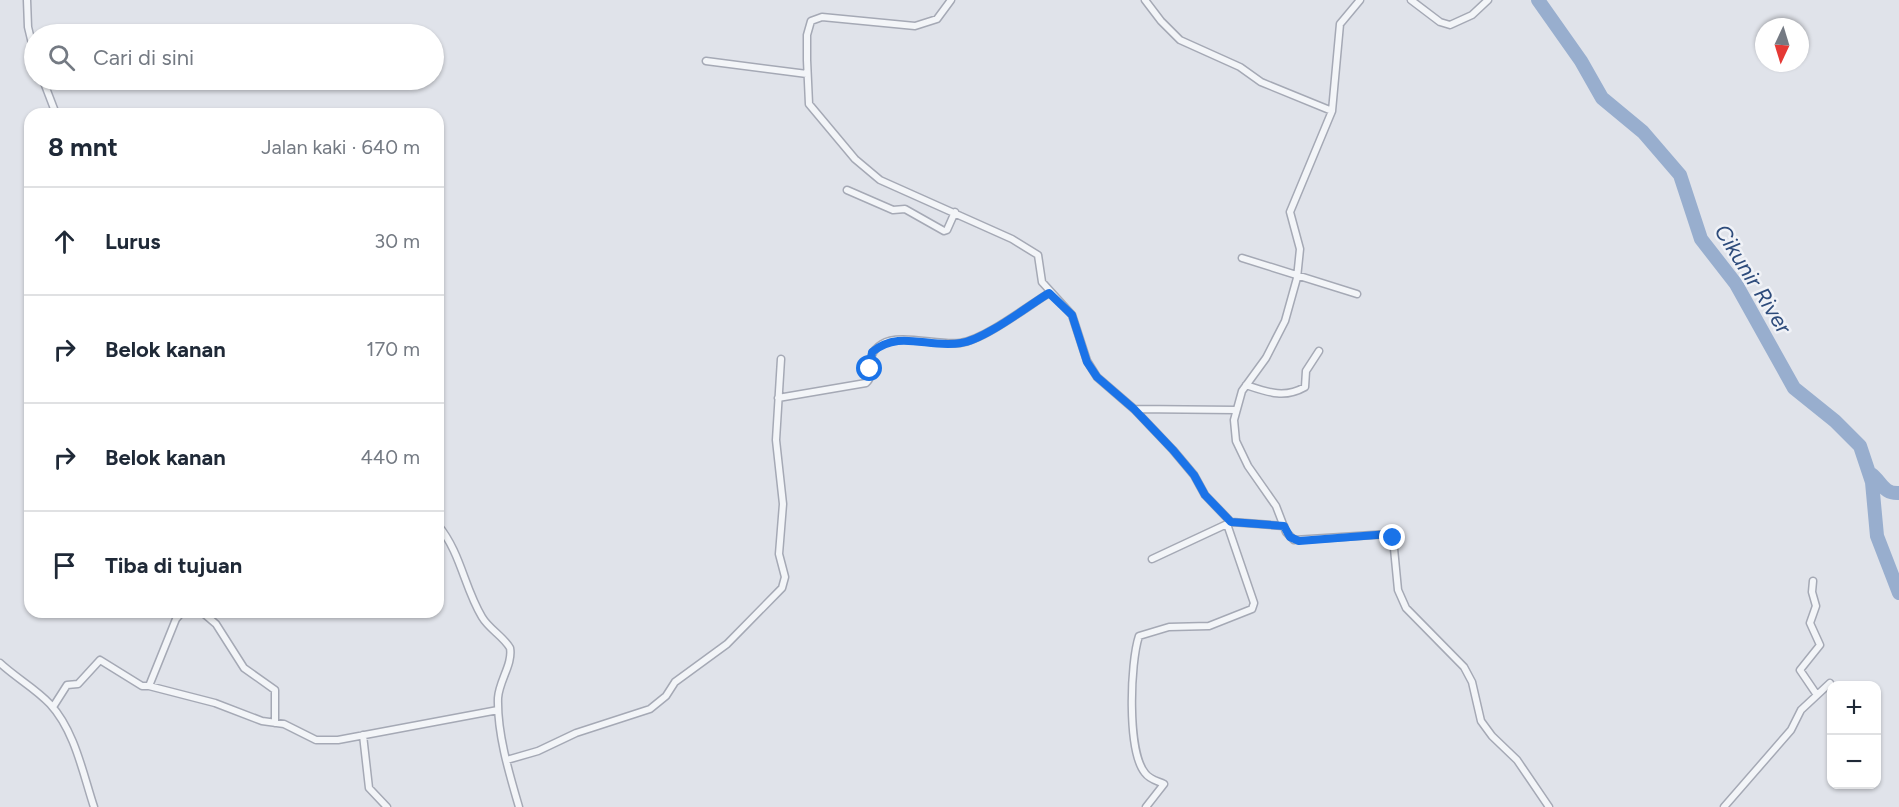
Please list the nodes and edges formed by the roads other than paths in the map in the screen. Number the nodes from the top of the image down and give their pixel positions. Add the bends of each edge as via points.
1 (27, 0) edge
2 (951, 0) edge
3 (1145, 0) edge
4 (1360, 0) edge
5 (1412, 0) edge
6 (1488, 0) edge
7 (28, 24) edge
8 (706, 61) dead end
9 (807, 74) junction
10 (47, 90) edge
11 (54, 108) edge
12 (1332, 111) junction
13 (847, 190) dead end
14 (955, 212) junction
15 (1242, 258) dead end
16 (1297, 275) junction
17 (1049, 293) junction
18 (1357, 294) dead end
19 (1319, 351) dead end
20 (781, 359) dead end
21 (1246, 385) junction
22 (778, 398) junction
23 (1134, 409) junction
24 (1236, 410) junction
25 (1229, 523) junction
26 (1284, 526) junction
27 (444, 533) edge
28 (1152, 559) dead end
29 (1813, 581) dead end
30 (177, 618) edge
31 (209, 618) edge
32 (0, 663) edge
33 (149, 686) junction
34 (1827, 686) edge
35 (1817, 694) junction
36 (53, 707) junction
37 (498, 710) junction
38 (275, 723) junction
39 (363, 735) junction
40 (507, 760) junction
41 (94, 807) edge
42 (387, 807) edge
43 (519, 807) edge
44 (1146, 807) edge
45 (1549, 807) edge
46 (1724, 807) edge

1 - 7 street
2 - 9 street via 937,20 915,26 811,21
3 - 12 street via 1180,40 1240,67 1261,82
4 - 12 street via 1340,24
5 - 6 street via 1450,25 1472,15
8 - 9 street
9 - 14 street via 808,98 814,112 871,174
10 - 11 street
12 - 16 street via 1290,212 1300,249
13 - 14 street via 893,210 905,209 944,231
14 - 17 street via 1012,238 1038,255 1041,282
15 - 16 street
16 - 18 street
16 - 21 street via 1286,321
17 - 22 street via 967,342 883,342 872,352 869,382
17 - 23 street via 1072,315 1087,362 1097,377
19 - 21 street via 1306,371 1305,387 1297,392 1280,395
20 - 22 street
21 - 24 street
22 - 40 street via 776,440 783,504 779,554 785,577 782,588 727,644 675,682 650,709
23 - 24 street
23 - 25 street via 1194,475
24 - 26 street via 1236,441
25 - 26 street
25 - 28 street
25 - 44 street via 1253,608 1209,626 1153,630 1141,635 1137,642 1133,685 1136,750 1145,774 1164,784
26 - 45 street via 1290,537 1299,541 1389,534 1393,538 1398,590 1406,608 1464,667 1472,682 1481,721 1518,760
27 - 37 street via 455,548 464,579 483,619 510,648 510,659 500,682
29 - 35 street via 1816,606 1810,623 1820,645 1800,670
30 - 33 street
31 - 38 street via 244,668 274,689
32 - 36 street
33 - 36 street via 139,685 99,661 78,684 67,685
33 - 38 street
34 - 35 street
35 - 46 street
36 - 41 street via 76,751
37 - 39 street
37 - 40 street
38 - 39 street via 316,740
39 - 42 street via 369,788
40 - 43 street

